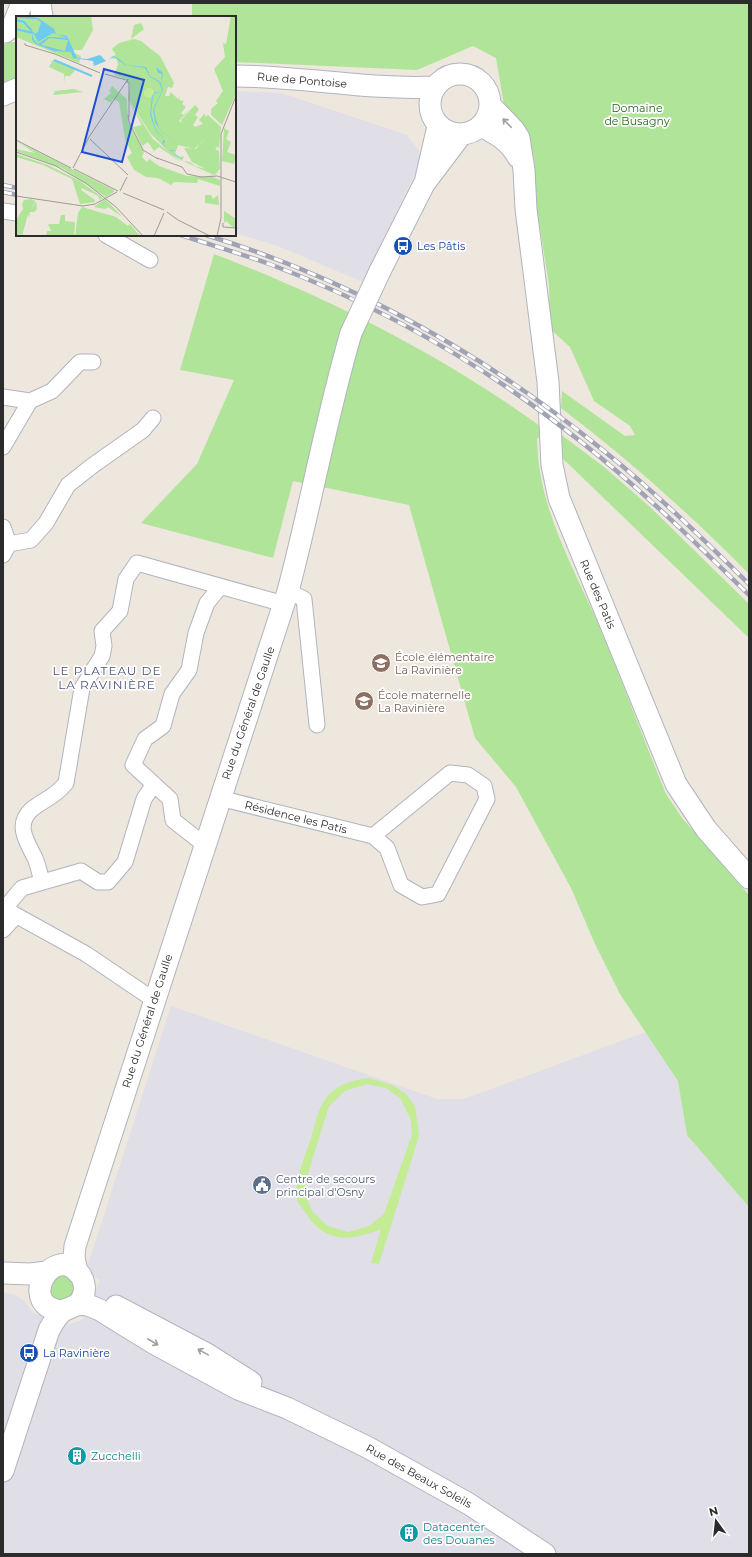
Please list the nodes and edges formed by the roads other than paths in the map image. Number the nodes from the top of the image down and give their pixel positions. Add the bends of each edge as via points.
1 (22, 3) edge
2 (40, 3) edge
3 (17, 16) edge
4 (42, 16) edge
5 (16, 18) edge
6 (8, 32) edge
7 (236, 76) edge
8 (369, 87) junction
9 (434, 87) junction
10 (16, 89) edge
11 (3, 95) edge
12 (491, 106) junction
13 (434, 119) junction
14 (481, 126) junction
15 (461, 135) junction
16 (524, 170) junction
17 (424, 184) junction
18 (3, 211) edge
19 (16, 213) edge
20 (108, 236) edge
21 (150, 260) dead end
22 (93, 362) dead end
23 (3, 397) edge
24 (30, 401) junction
25 (153, 418) dead end
26 (3, 447) edge
27 (3, 527) edge
28 (6, 550) edge
29 (220, 587) junction
30 (286, 597) junction
31 (317, 725) dead end
32 (154, 784) junction
33 (219, 798) junction
34 (373, 836) junction
35 (206, 846) junction
36 (749, 878) edge
37 (42, 882) junction
38 (8, 911) edge
39 (3, 930) edge
40 (154, 1000) junction
41 (7, 1274) edge
42 (62, 1289) junction
43 (3, 1471) edge
44 (545, 1554) edge

1 - 3 main road
2 - 4 main road
5 - 6 main road
7 - 8 main road, Rue de Pontoise via 331,81
8 - 9 main road, Rue de Pontoise
8 - 13 main road, Rue de Pontoise via 412,102
9 - 12 main road via 444,77 458,73 473,76 483,83 489,94
9 - 13 main road via 429,99
10 - 11 main road
12 - 14 main road via 488,117
16 -> 12 main road, Rue des Patis via 514,130
13 - 15 main road via 449,133
13 - 17 main road, Rue du Général de Gaulle
14 - 15 main road
14 - 16 main road via 513,148
15 - 17 main road, Rue du Général de Gaulle
16 - 36 main road, Rue des Patis via 526,209 548,382 552,465 559,498 676,784 697,817
17 - 30 main road, Rue du Général de Gaulle, bridge via 352,332
18 - 19 street
20 - 21 street
22 - 24 street via 80,362 52,391
23 - 24 street
24 - 26 street
25 - 28 street via 143,430 68,485 46,523 30,540
27 - 28 street
29 - 30 street
29 - 32 street via 207,603 196,633 189,670 172,694 163,726 146,739 133,764
29 - 37 street via 137,563 126,580 120,611 102,630 102,656 82,688 66,783 58,793 31,810 23,822 24,839 35,859
30 - 31 street via 304,600
30 - 33 main road, Rue du Général de Gaulle
32 - 35 street via 170,799 173,820
32 - 37 street via 144,799 125,862 108,882 98,882 81,872
33 - 34 street, Résidence les Patis
33 - 35 main road, Rue du Général de Gaulle
34 - 34 street, Résidence les Patis via 450,773 468,775 484,786 487,799 438,894 422,897 401,885 387,848
35 - 40 main road, Rue du Général de Gaulle
37 - 38 street via 22,888
38 - 39 street
38 - 40 street via 86,954
40 - 42 main road, Rue du Général de Gaulle via 75,1246 66,1258
41 - 42 main road via 24,1281
42 - 43 main road
42 - 44 main road, Rue des Beaux Soleils via 238,1389 287,1408 346,1436 448,1492

